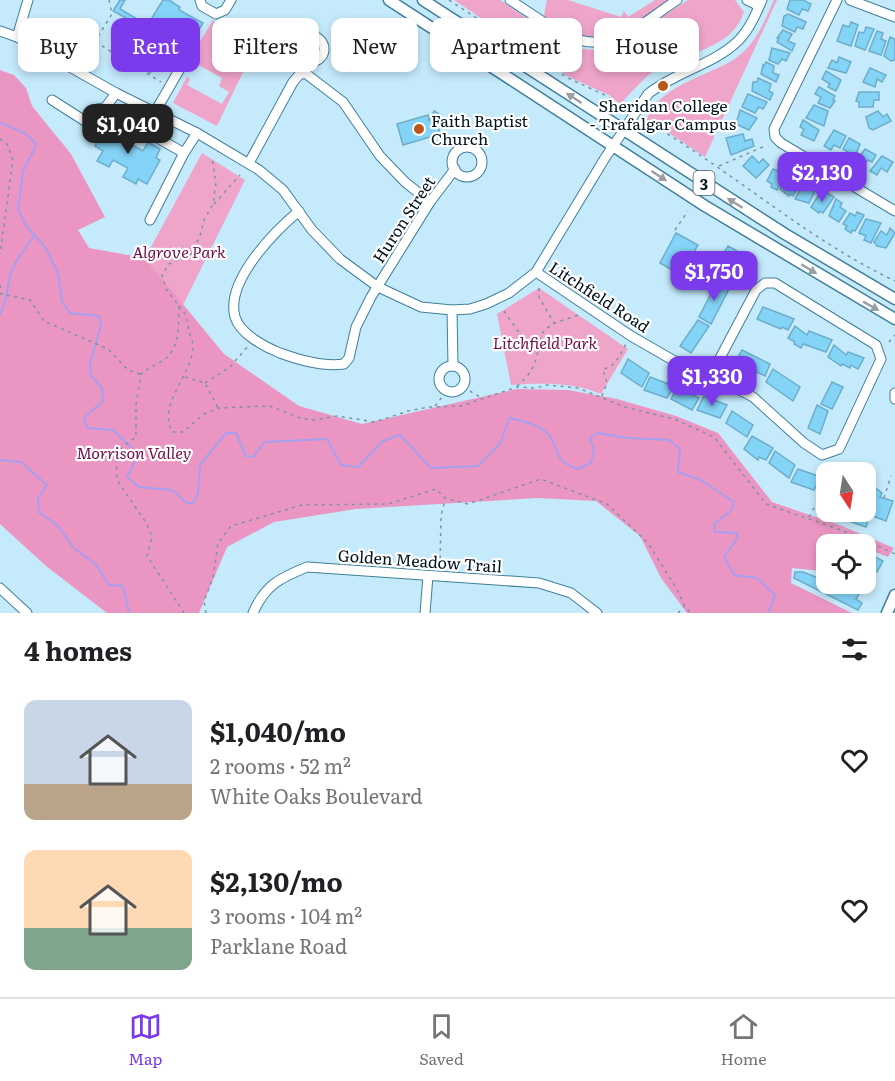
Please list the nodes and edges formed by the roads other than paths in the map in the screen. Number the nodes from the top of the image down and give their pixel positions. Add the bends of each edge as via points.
1 (28, 0) edge
2 (200, 0) edge
3 (231, 0) edge
4 (389, 0) edge
5 (423, 0) edge
6 (510, 0) edge
7 (677, 0) edge
8 (747, 0) edge
9 (837, 0) edge
10 (850, 0) edge
11 (761, 3) edge
12 (895, 17) edge
13 (0, 31) edge
14 (17, 37) junction
15 (178, 72) edge
16 (305, 74) joint
17 (116, 93) junction
18 (52, 100) dead end
19 (105, 108) junction
20 (155, 112) junction
21 (623, 130) junction
22 (197, 133) junction
23 (613, 146) junction
24 (184, 153) junction
25 (249, 164) junction
26 (454, 169) dead end
27 (430, 201) junction
28 (299, 211) junction
29 (895, 211) edge
30 (150, 220) dead end
31 (536, 272) junction
32 (378, 286) junction
33 (895, 299) edge
34 (452, 310) junction
35 (895, 319) edge
36 (453, 366) dead end
37 (711, 375) junction
38 (895, 393) edge
39 (895, 399) edge
40 (428, 576) junction
41 (0, 588) edge
42 (895, 595) edge
43 (27, 613) edge
44 (253, 613) edge
45 (425, 613) edge
46 (597, 613) edge
47 (887, 613) edge

1 - 14 street
2 - 3 street via 202,6 216,14 225,10
4 - 23 main road, 3
21 -> 5 main road, 3
6 - 7 street via 545,23 552,23 558,32 589,44 610,41
8 - 11 street
9 - 29 street via 774,129 775,137
10 - 12 street
11 - 21 street via 738,41 658,86
13 - 14 street
14 - 17 street
15 - 20 street
16 - 25 street via 293,82
16 - 27 street via 343,102 380,156
17 - 19 street
17 - 20 street
18 - 19 street via 88,123 97,109
19 - 24 street
20 - 22 street
21 - 23 street
33 -> 21 main road, 3
22 - 24 street
22 - 25 street
23 - 31 street
23 -> 35 main road, 3 via 705,206
24 - 30 street
25 - 28 street via 272,179
26 - 27 street, Huron Street
27 - 32 street, Huron Street
28 - 32 street via 340,259
28 - 32 street, Huron Street via 254,256 236,293 235,318 243,329 268,348 295,359 344,364 356,327
31 - 34 street via 509,293 486,304
31 - 37 street, Litchfield Road via 631,336 685,367
32 - 34 street via 422,307
34 - 36 street
37 - 37 street, Litchfield Road via 753,397 822,455 840,448 881,359 876,345 775,283 765,283 756,290
38 - 39 street
40 - 44 street, Golden Meadow Trail via 307,567 279,579 260,597
40 - 45 street
40 - 46 street, Golden Meadow Trail via 539,583 571,593
41 - 43 street
42 - 47 main road

